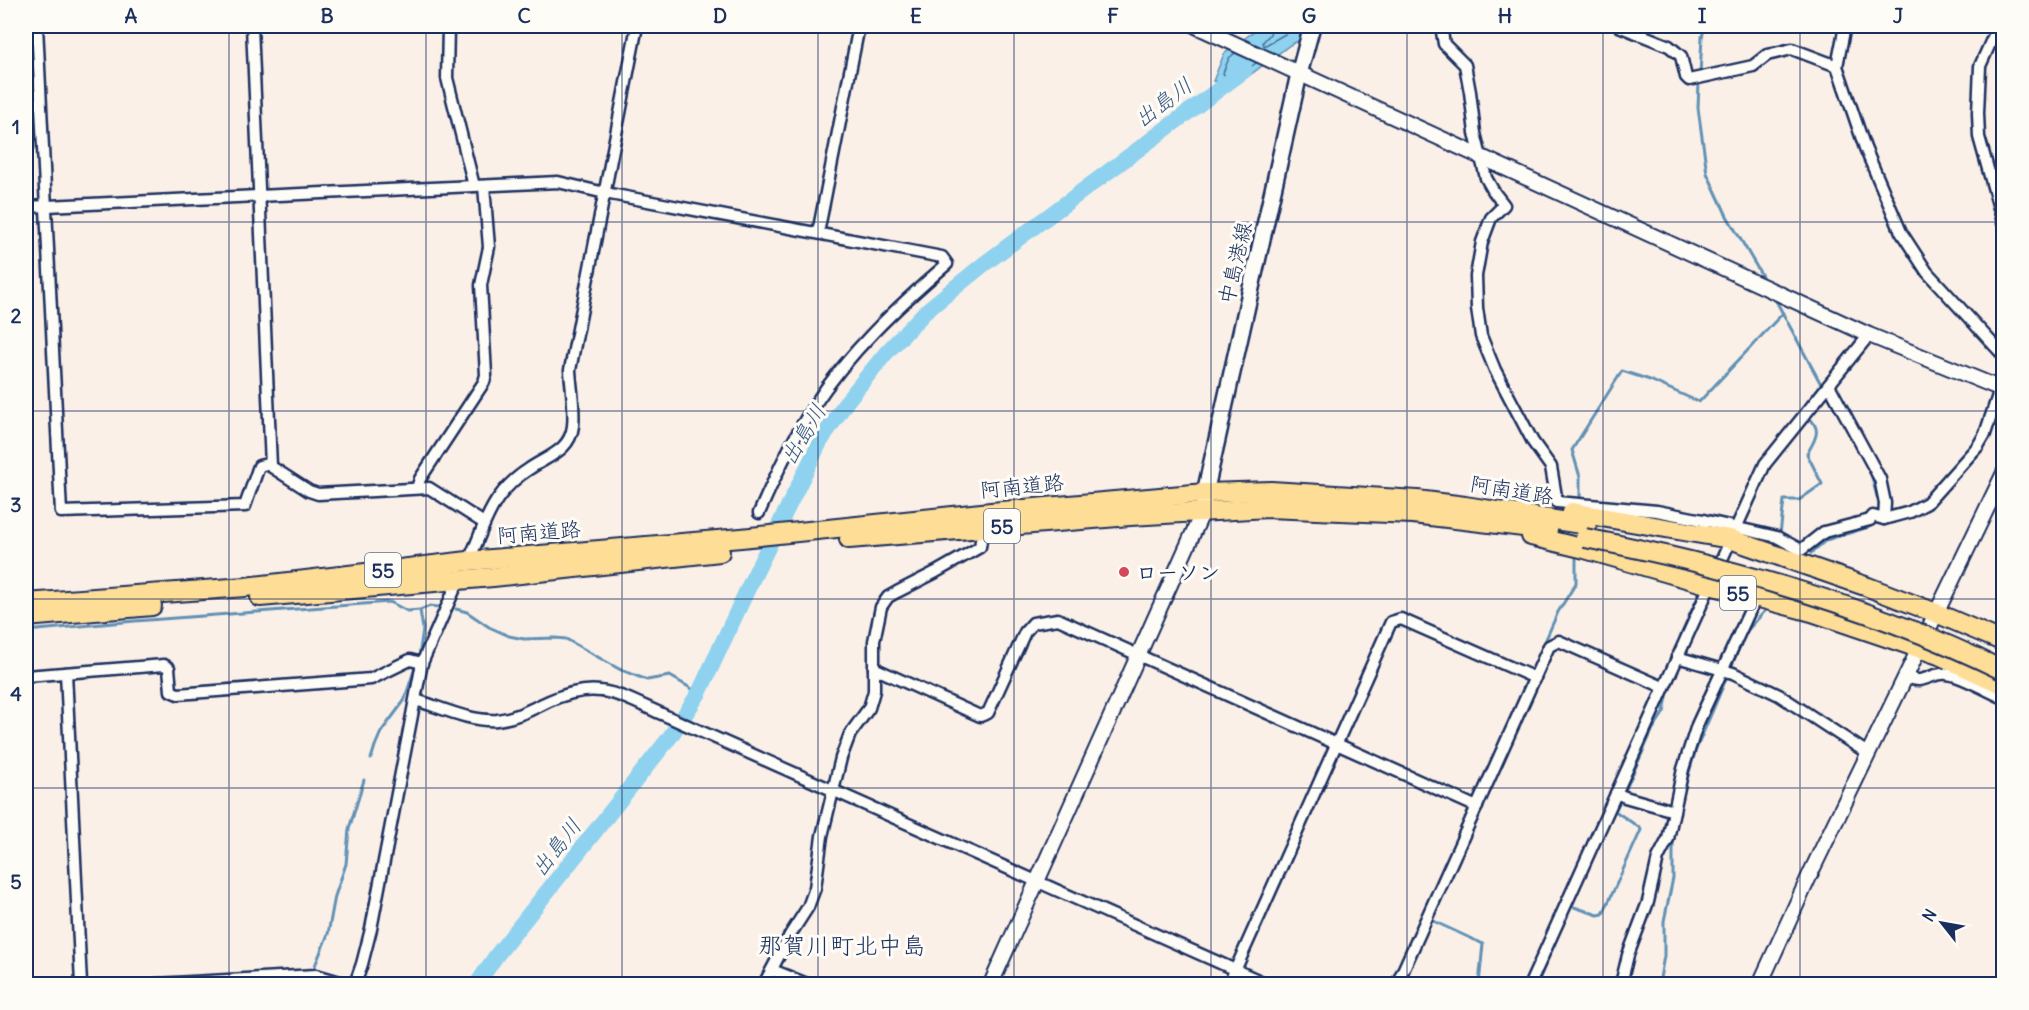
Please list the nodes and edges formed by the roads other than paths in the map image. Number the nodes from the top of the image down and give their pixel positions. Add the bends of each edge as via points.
1 (37, 26) edge
2 (252, 26) edge
3 (448, 26) edge
4 (637, 26) edge
5 (859, 26) edge
6 (1196, 26) edge
7 (1441, 26) edge
8 (1619, 26) edge
9 (1845, 26) edge
10 (1998, 26) edge
11 (1310, 33) edge
12 (1837, 66) junction
13 (1299, 74) junction
14 (1482, 158) junction
15 (479, 186) junction
16 (605, 193) junction
17 (258, 196) junction
18 (45, 206) junction
19 (26, 207) edge
20 (2004, 226) edge
21 (818, 233) junction
22 (1869, 335) junction
23 (2004, 356) edge
24 (1826, 389) junction
25 (2002, 390) edge
26 (271, 466) junction
27 (2004, 473) edge
28 (417, 488) junction
29 (1205, 493) junction
30 (1203, 511) junction
31 (759, 513) dead end
32 (1465, 513) junction
33 (1880, 518) junction
34 (484, 523) junction
35 (983, 527) junction
36 (1702, 527) junction
37 (1586, 531) junction
38 (1733, 533) junction
39 (804, 538) junction
40 (737, 544) junction
41 (468, 561) junction
42 (458, 580) junction
43 (1710, 585) junction
44 (26, 603) edge
45 (1752, 606) dead end
46 (1936, 613) junction
47 (26, 617) edge
48 (2004, 642) edge
49 (1920, 648) junction
50 (1138, 656) junction
51 (1680, 658) junction
52 (2004, 658) edge
53 (422, 663) junction
54 (874, 668) junction
55 (1728, 671) junction
56 (2004, 671) edge
57 (66, 673) junction
58 (26, 676) edge
59 (1532, 676) junction
60 (1906, 677) junction
61 (2004, 685) edge
62 (1663, 687) junction
63 (2004, 698) edge
64 (416, 700) junction
65 (1338, 745) junction
66 (1869, 754) junction
67 (833, 790) junction
68 (1621, 795) junction
69 (1474, 805) junction
70 (1674, 811) junction
71 (1036, 882) junction
72 (771, 970) junction
73 (1235, 970) junction
74 (193, 983) edge
75 (81, 984) edge
76 (156, 984) edge
77 (347, 984) edge
78 (355, 984) edge
79 (764, 984) edge
80 (807, 984) edge
81 (991, 984) edge
82 (1228, 984) edge
83 (1267, 984) edge
84 (1396, 984) edge
85 (1530, 984) edge
86 (1621, 984) edge
87 (1760, 984) edge

1 - 18 street
2 - 17 street
3 - 15 street via 447,78
4 - 16 street
5 - 21 street
6 - 13 street
7 - 14 street via 1444,44 1465,65
8 - 12 street via 1669,46 1681,56 1689,80 1753,66 1767,55 1792,49
9 - 12 street
10 - 20 street via 1980,66 1978,113 1979,137
11 - 13 main road, 中島港線
12 - 23 street via 1865,148 1901,232 1928,272
13 - 14 street
13 - 29 main road, 中島港線
14 - 22 street
14 - 36 street via 1486,178 1504,205 1491,218 1476,276 1481,336 1533,442 1551,467 1557,502 1657,511
15 - 16 street via 558,182
15 - 17 street
15 - 28 street via 489,247 481,285 486,375
16 - 21 street
16 - 34 street via 570,370 573,425 569,438 560,452 517,478 499,497
17 - 18 street
17 - 26 street
18 - 19 street
18 - 26 street via 61,512 245,506 259,466
21 - 31 street via 930,254 942,257 947,264 877,327 843,366 783,458
22 - 24 street
22 - 25 street
24 - 33 street via 1880,479 1885,503
24 - 38 street via 1765,464
25 - 33 street via 1978,446 1927,503 1910,512
26 - 28 street via 318,494
27 - 46 street
28 - 34 street via 429,488
29 - 30 main road, 中島港線
29 - 32 highway, 阿南道路 / 55 via 1271,491 1417,500
29 - 39 highway, 阿南道路 / 55 via 1002,511
30 - 32 highway, 阿南道路 / 55 via 1268,508
30 - 35 highway, 阿南道路 / 55
30 - 50 street
32 - 36 highway, 55 via 1577,513
32 - 37 highway, 阿南道路 / 55
32 - 43 highway, 55
33 - 38 street via 1873,516 1865,522 1824,532 1801,550 1780,538
34 - 41 street
35 - 39 highway, 阿南道路 / 55
35 - 54 street via 980,547 888,597 881,607 874,641
36 - 38 highway, 55
37 - 52 highway, 阿南道路 / 55 via 1663,541 1744,562 1936,628
37 - 56 highway, 阿南道路 / 55, bridge via 1800,591 1931,638
38 - 43 street
38 - 46 highway, 55
39 - 40 highway, 阿南道路 / 55
40 - 41 highway, 阿南道路 / 55
40 - 42 highway, 阿南道路 / 55
41 - 42 street
41 - 44 highway, 阿南道路 / 55 via 245,586
42 - 47 highway, 阿南道路 / 55
42 - 53 street
43 - 49 highway, 55 via 1812,612
43 - 51 street
45 - 55 street
46 - 48 highway, 55
46 - 49 street
49 - 60 street
49 - 61 highway, 55
50 - 54 street via 1058,619 1033,623 1025,632 988,713 980,716
50 - 65 street
50 - 71 street
51 - 55 street
51 - 62 street
53 - 57 street via 410,660 371,679 178,694 171,691 169,668 164,665
53 - 64 street
54 - 67 street via 869,708 850,734
55 - 66 street via 1779,695
55 - 70 street via 1698,725
57 - 58 street
57 - 75 street
59 - 62 street via 1549,646 1559,641
59 - 65 street via 1401,619 1391,622
59 - 69 street
60 - 63 street via 1919,681 1950,674
60 - 66 street
62 - 68 street
64 - 67 street via 480,720 496,720 513,717 567,693 587,689 607,692
64 - 78 street via 371,929
65 - 69 street
65 - 73 street
66 - 87 street
67 - 71 street
67 - 72 street via 815,888
68 - 70 street
68 - 85 street
69 - 84 street
70 - 86 street
71 - 73 street
71 - 81 street
72 - 79 street
72 - 80 street
73 - 82 street
73 - 83 street
74 - 76 street
74 - 77 street via 316,975

